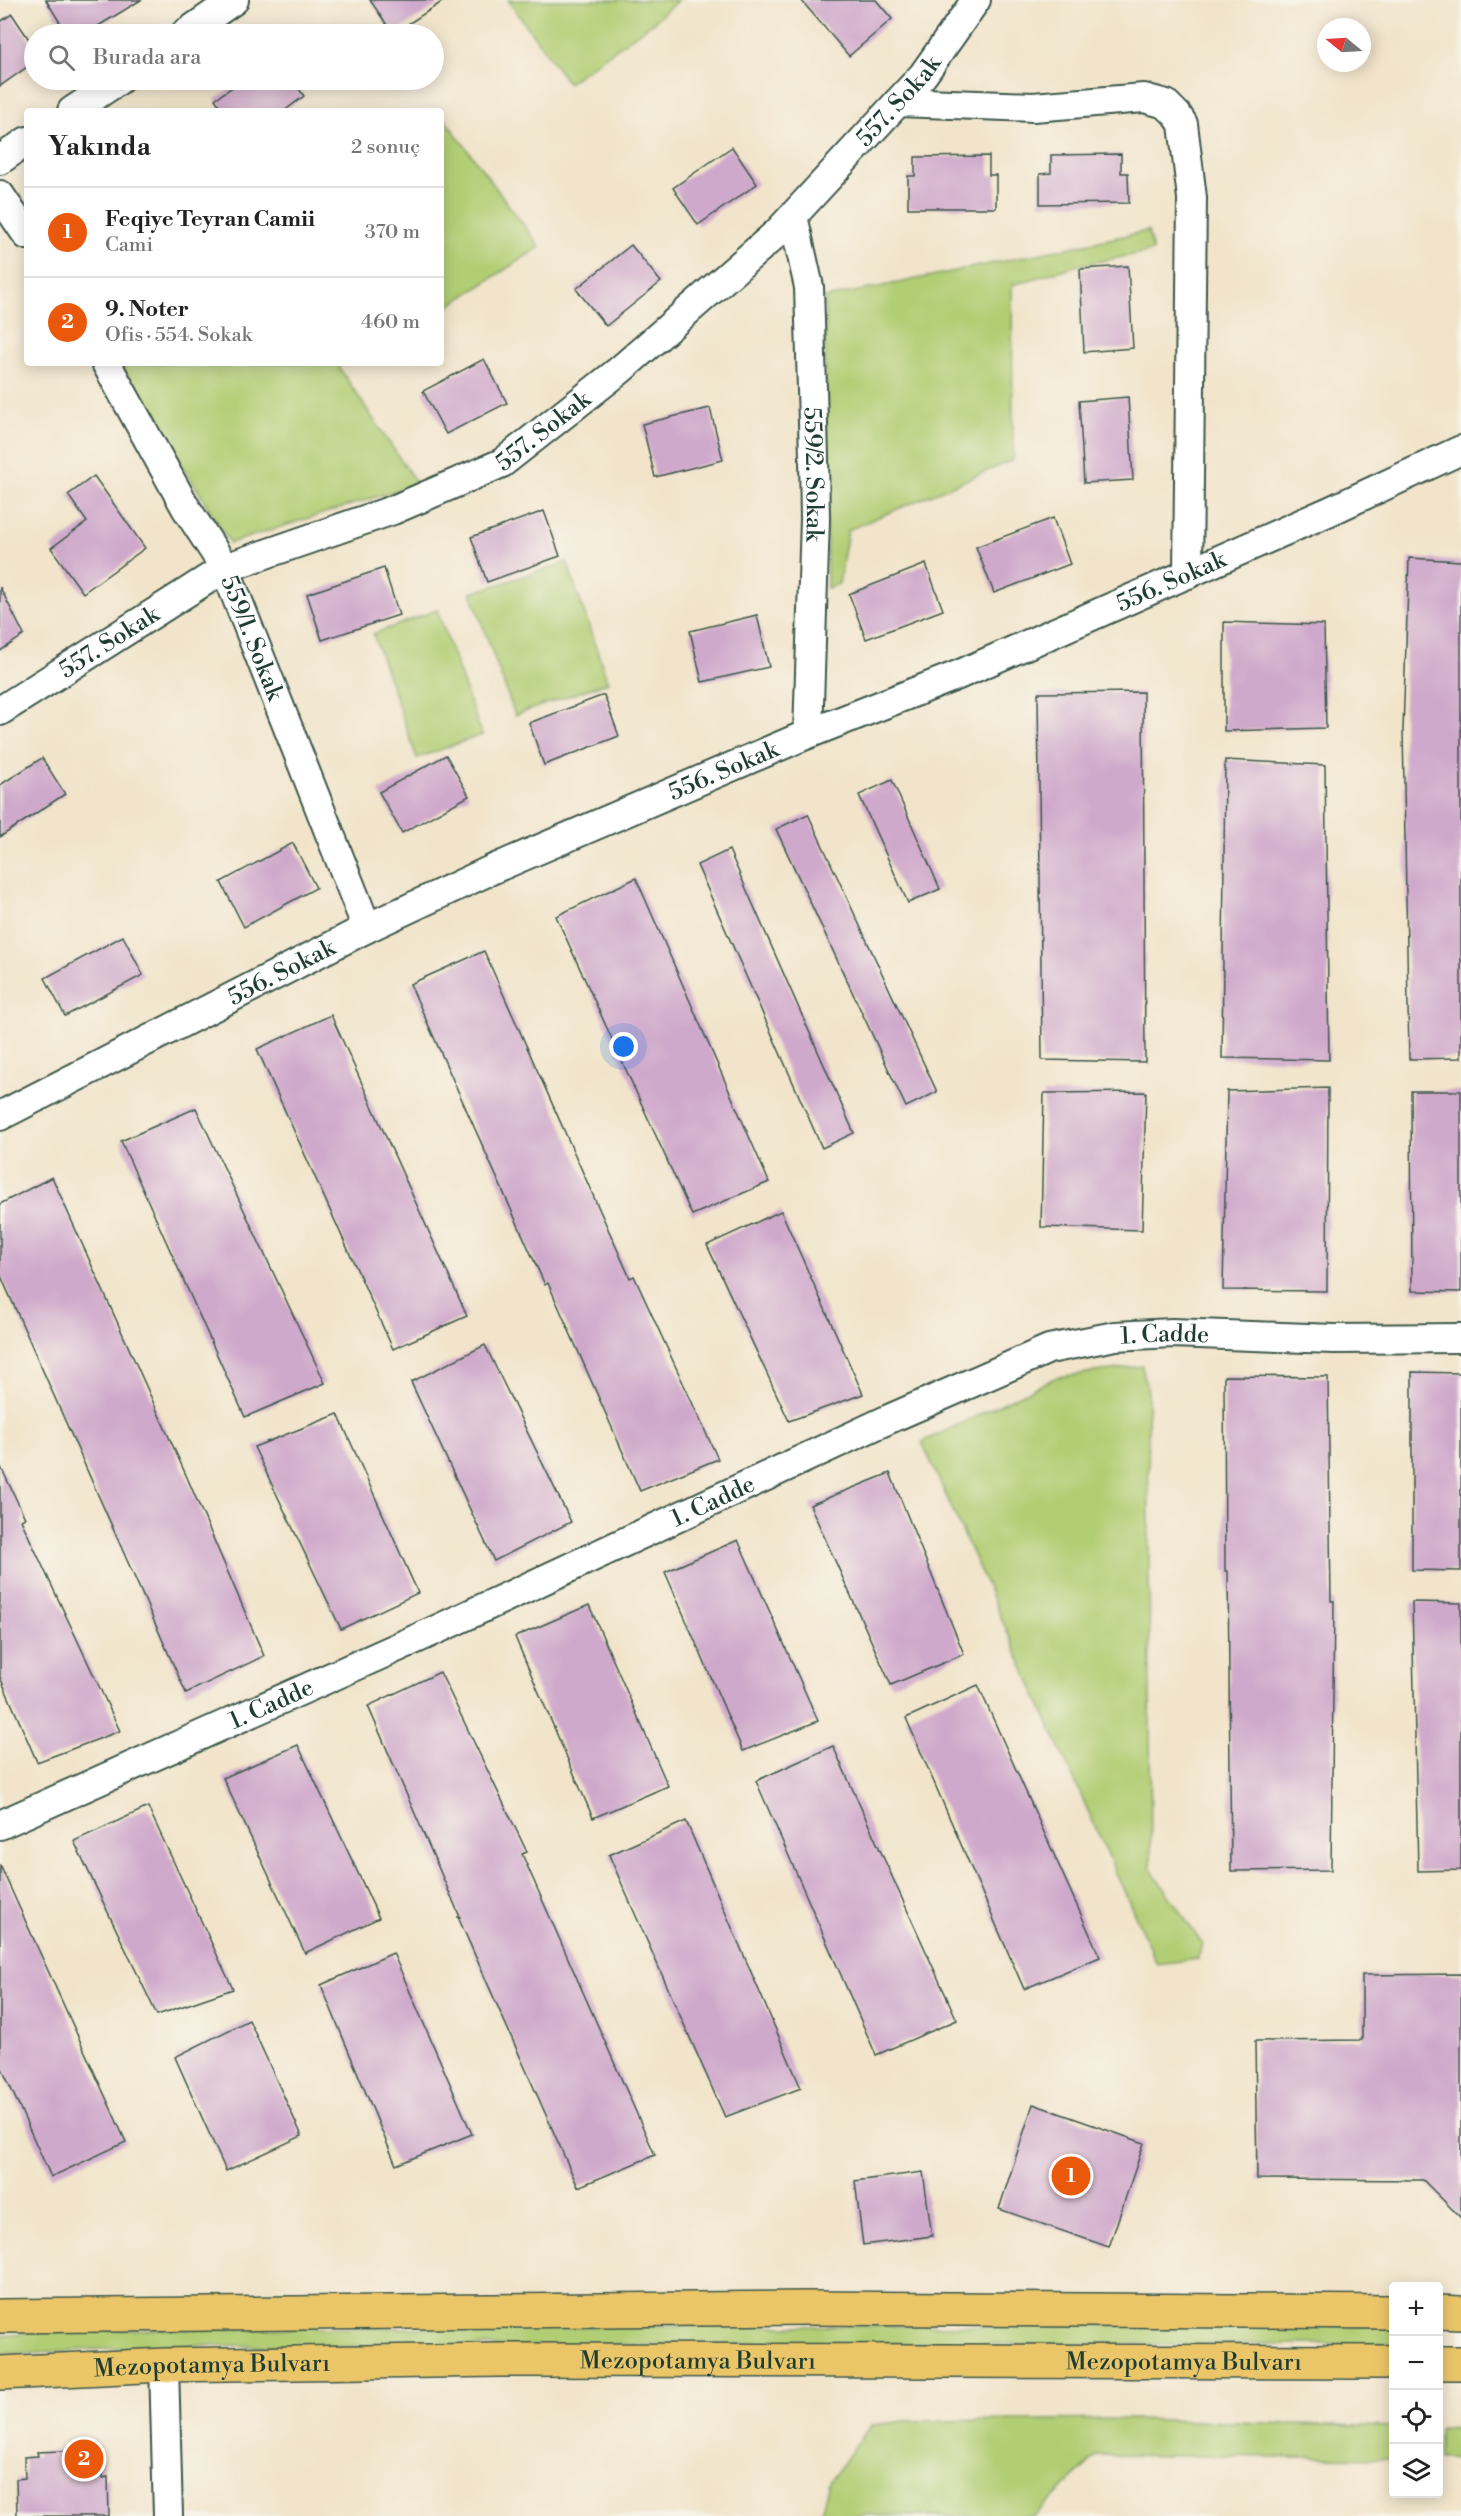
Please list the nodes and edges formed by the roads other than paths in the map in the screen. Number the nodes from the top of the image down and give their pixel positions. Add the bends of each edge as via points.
1 (234, 0) edge
2 (962, 6) edge
3 (199, 24) edge
4 (104, 90) edge
5 (898, 102) junction
6 (77, 108) edge
7 (24, 143) edge
8 (0, 160) edge
9 (0, 195) edge
10 (793, 216) junction
11 (24, 231) edge
12 (108, 366) edge
13 (1461, 450) edge
14 (225, 568) junction
15 (1188, 574) junction
16 (0, 711) edge
17 (808, 734) junction
18 (368, 928) junction
19 (0, 1116) edge
20 (1461, 1338) edge
21 (0, 1825) edge
22 (1389, 2312) edge
23 (1443, 2312) edge
24 (1461, 2313) edge
25 (0, 2316) edge
26 (1389, 2362) edge
27 (1443, 2363) edge
28 (1461, 2363) edge
29 (164, 2365) junction
30 (0, 2373) edge
31 (168, 2516) edge

1 - 3 street
2 - 5 street, 557. Sokak via 923,75
4 - 6 street
5 - 10 street, 557. Sokak
5 - 15 street via 1033,107 1144,98 1166,104 1178,115 1183,124 1192,198
7 - 8 street
9 - 11 street
10 - 14 street, 557. Sokak via 620,370 502,463 393,510
10 - 17 street, 559/2. Sokak via 809,287 813,400 815,519
12 - 14 street, 559/1. Sokak via 186,508
13 - 15 street, 556. Sokak
14 - 16 street, 557. Sokak
14 - 18 street, 559/1. Sokak
15 - 17 street, 556. Sokak via 958,675
17 - 18 street, 556. Sokak via 491,870
18 - 19 street, 556. Sokak
20 - 21 street, 1. Cadde via 1334,1339 1172,1333 1115,1336 1049,1349
22 - 25 main road, Mezopotamya Bulvarı via 807,2308
23 - 24 main road
26 - 29 main road, Mezopotamya Bulvarı via 500,2360
27 - 28 main road
29 - 30 main road, Mezopotamya Bulvarı
29 - 31 street

